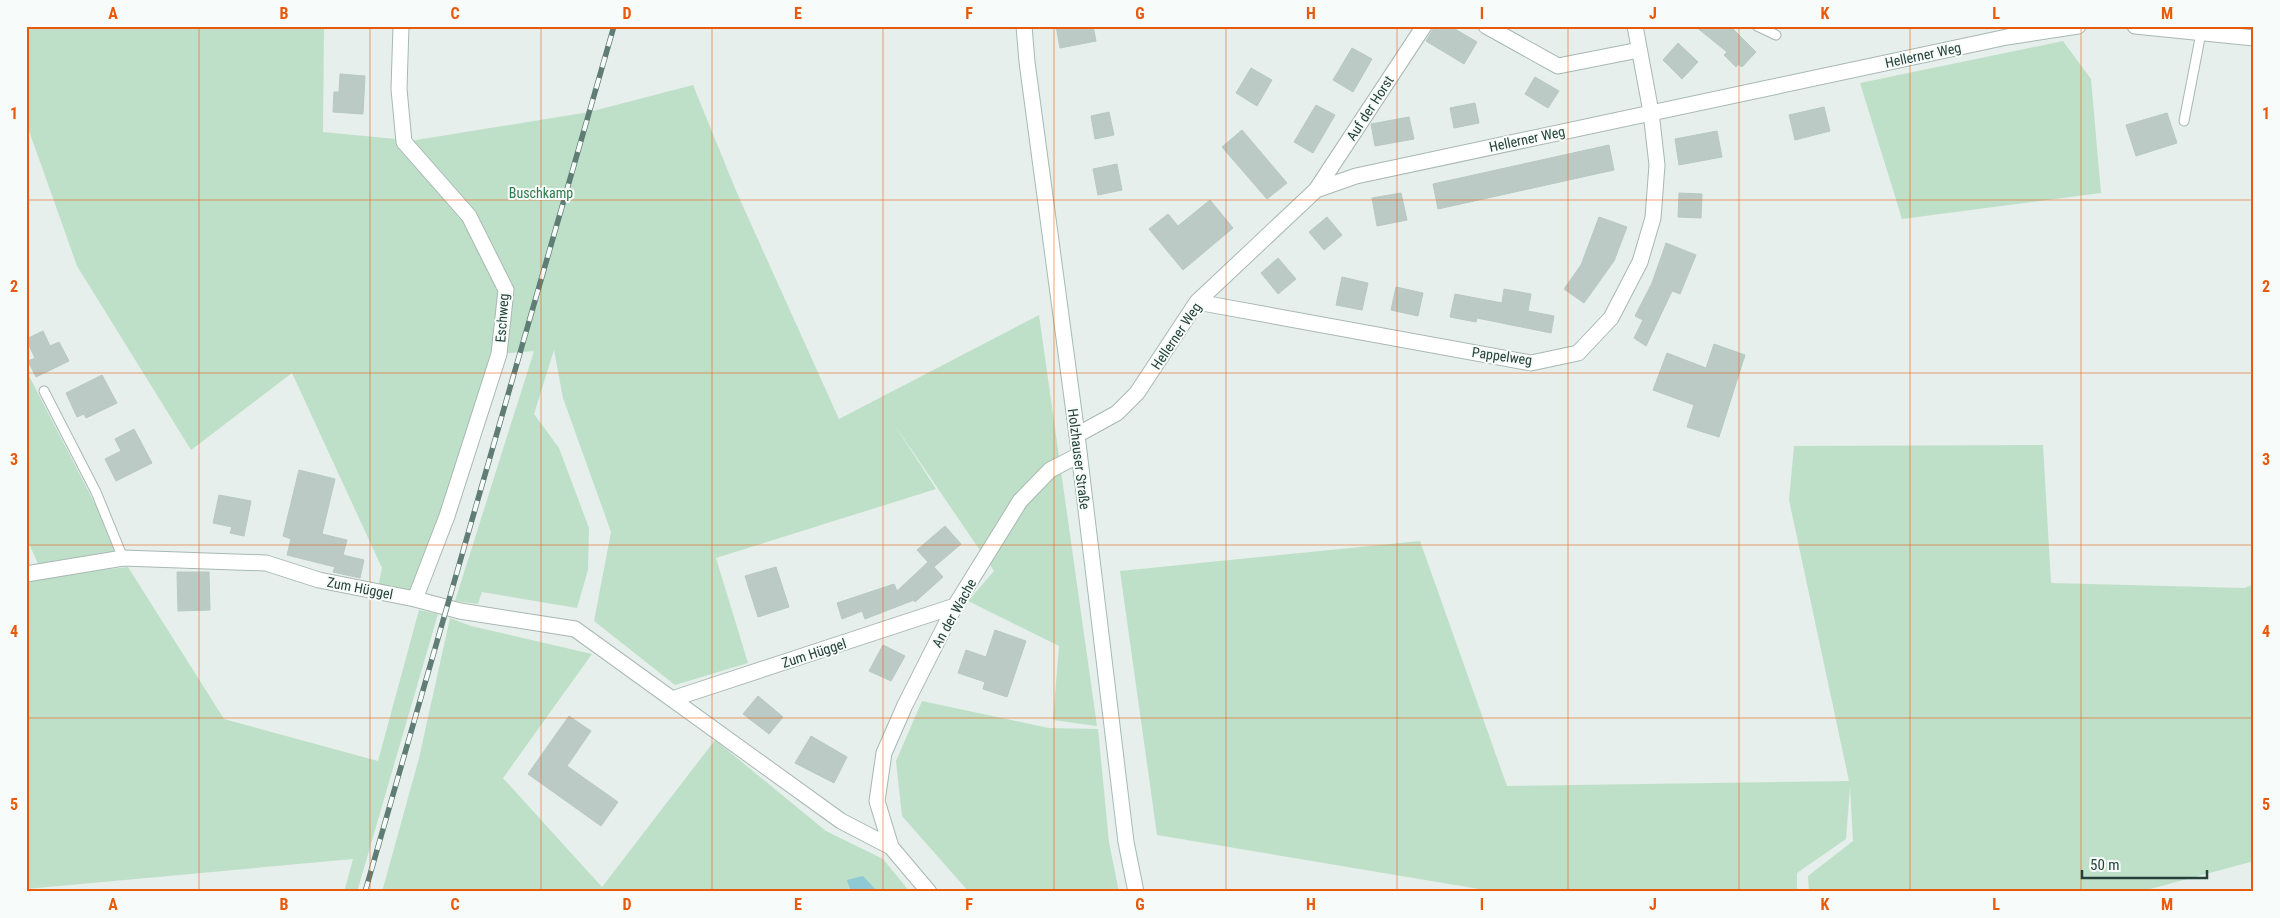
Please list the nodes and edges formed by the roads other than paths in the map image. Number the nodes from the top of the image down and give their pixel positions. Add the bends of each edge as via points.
1 (400, 26) edge
2 (1024, 26) edge
3 (1424, 26) edge
4 (1486, 26) edge
5 (1635, 26) edge
6 (1757, 26) edge
7 (2078, 26) edge
8 (2135, 26) edge
9 (2006, 32) edge
10 (2201, 33) junction
11 (1776, 35) dead end
12 (2254, 38) edge
13 (1639, 50) junction
14 (1651, 112) junction
15 (2184, 121) dead end
16 (1316, 190) junction
17 (1196, 302) junction
18 (44, 390) dead end
19 (1077, 434) junction
20 (1079, 455) junction
21 (123, 558) junction
22 (26, 574) edge
23 (415, 599) junction
24 (955, 606) junction
25 (672, 699) junction
26 (876, 801) joint
27 (891, 847) junction
28 (928, 892) edge
29 (1136, 892) edge

1 - 23 street, Eschweg via 399,88 404,142 469,216 506,290 499,354 447,516
2 - 19 street, Holzhauser Straße
3 - 16 street, Auf der Horst
4 - 13 street via 1558,66
5 - 13 street, Pappelweg
6 - 11 lane
7 - 9 street, Hellerner Weg
8 - 10 street
9 - 14 street, Hellerner Weg
10 - 12 street
10 - 15 lane
13 - 14 street, Pappelweg
14 - 16 street, Hellerner Weg via 1356,176
14 - 17 street, Pappelweg via 1656,166 1653,218 1640,262 1611,318 1578,354 1531,363
16 - 17 street, Hellerner Weg
17 - 19 street, Hellerner Weg via 1137,392 1117,413
18 - 21 lane via 96,492
19 - 20 street, Holzhauser Straße
20 - 24 street, An der Wache via 1050,470 1020,501
20 - 29 street, Holzhauser Straße via 1126,842
21 - 22 street, Zum Hüggel
21 - 23 street, Zum Hüggel via 266,563 319,580
23 - 25 street, Zum Hüggel via 460,611 575,629
24 - 25 street, Zum Hüggel
24 - 26 street, An der Wache via 884,753
25 - 27 street, Zum Hüggel via 841,821
26 - 27 street, Zum Hüggel
27 - 28 street, Zum Hüggel

